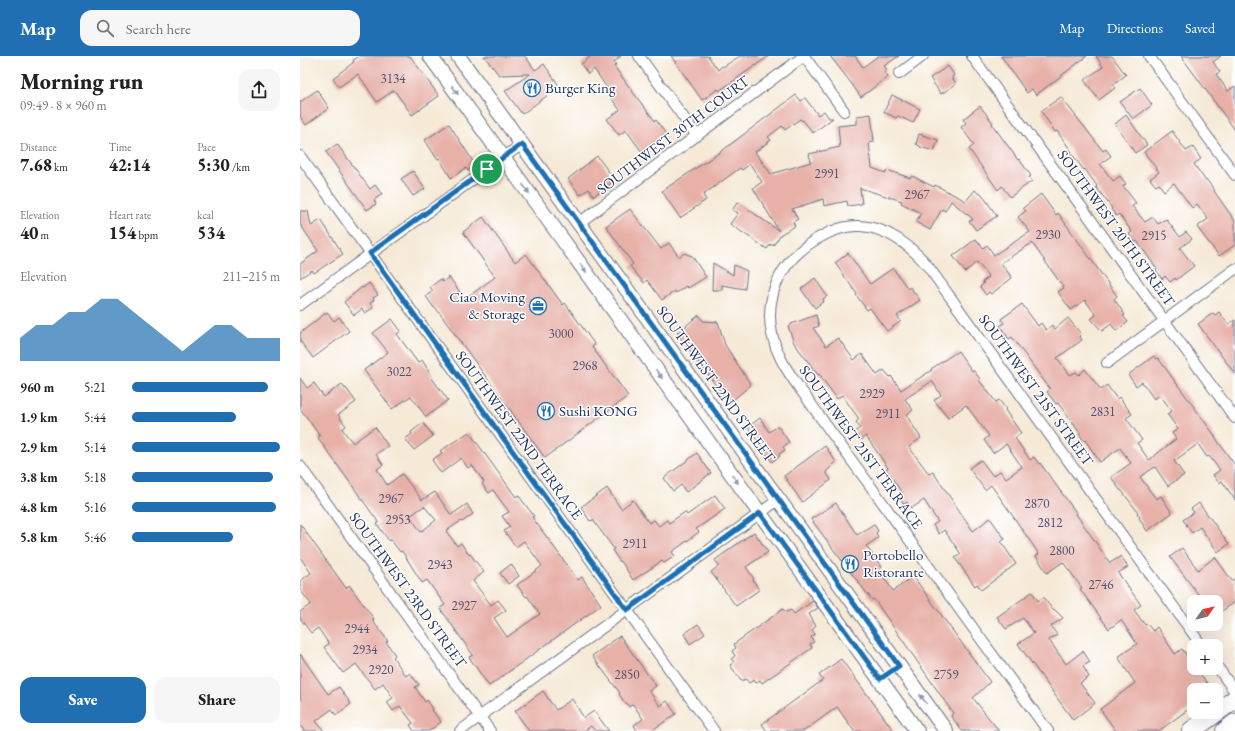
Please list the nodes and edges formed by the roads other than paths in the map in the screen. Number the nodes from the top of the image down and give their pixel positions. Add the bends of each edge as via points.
1 (458, 56) edge
2 (639, 56) edge
3 (804, 56) edge
4 (923, 56) edge
5 (972, 56) edge
6 (1149, 56) edge
7 (433, 57) edge
8 (899, 74) dead end
9 (844, 111) dead end
10 (697, 136) junction
11 (522, 144) junction
12 (300, 156) edge
13 (503, 157) junction
14 (1235, 175) edge
15 (579, 223) junction
16 (560, 237) junction
17 (804, 247) joint
18 (370, 253) junction
19 (1235, 269) edge
20 (300, 305) edge
21 (1165, 321) junction
22 (1107, 363) dead end
23 (1235, 418) edge
24 (300, 466) edge
25 (778, 500) junction
26 (760, 513) junction
27 (627, 610) junction
28 (1197, 639) edge
29 (899, 666) junction
30 (1223, 675) edge
31 (880, 679) junction
32 (1235, 692) edge
33 (1235, 699) edge
34 (480, 717) junction
35 (1235, 724) edge
36 (460, 731) edge
37 (490, 731) edge
38 (714, 731) edge
39 (917, 731) edge
40 (946, 731) edge
41 (1048, 731) edge
42 (1191, 731) edge
43 (1225, 731) edge

1 - 11 main road, SOUTHWEST 22ND STREET
2 - 10 street
3 - 9 street
3 - 10 street, SOUTHWEST 30TH COURT
4 - 8 street
5 - 21 street, SOUTHWEST 20TH STREET
6 - 14 street
7 -> 13 main road
10 - 15 street, SOUTHWEST 30TH COURT
11 - 13 street
11 - 15 main road, SOUTHWEST 22ND STREET
12 - 18 street, SOUTHWEST 22ND TERRACE
13 -> 16 main road
13 - 18 street
15 - 16 main road
15 - 25 main road, SOUTHWEST 22ND STREET
16 -> 26 main road
17 - 28 street, SOUTHWEST 21ST STREET via 837,229 860,226 898,239 919,255
17 - 41 street, SOUTHWEST 21ST TERRACE via 777,280 770,303 772,336 781,360
18 - 20 street
18 - 27 street, SOUTHWEST 22ND TERRACE
19 - 21 street
21 - 22 street
21 - 23 street, SOUTHWEST 20TH STREET
24 - 34 street, SOUTHWEST 23RD STREET
25 - 26 street
25 - 29 main road, SOUTHWEST 22ND STREET
26 - 27 street
26 - 31 main road
27 - 34 street
27 - 38 street, SOUTHWEST 22ND TERRACE
29 - 31 main road
40 -> 29 main road, SOUTHWEST 22ND STREET
30 - 32 street
31 - 39 main road
33 - 42 highway
34 - 36 street
34 - 37 street, SOUTHWEST 23RD STREET
35 - 43 highway

